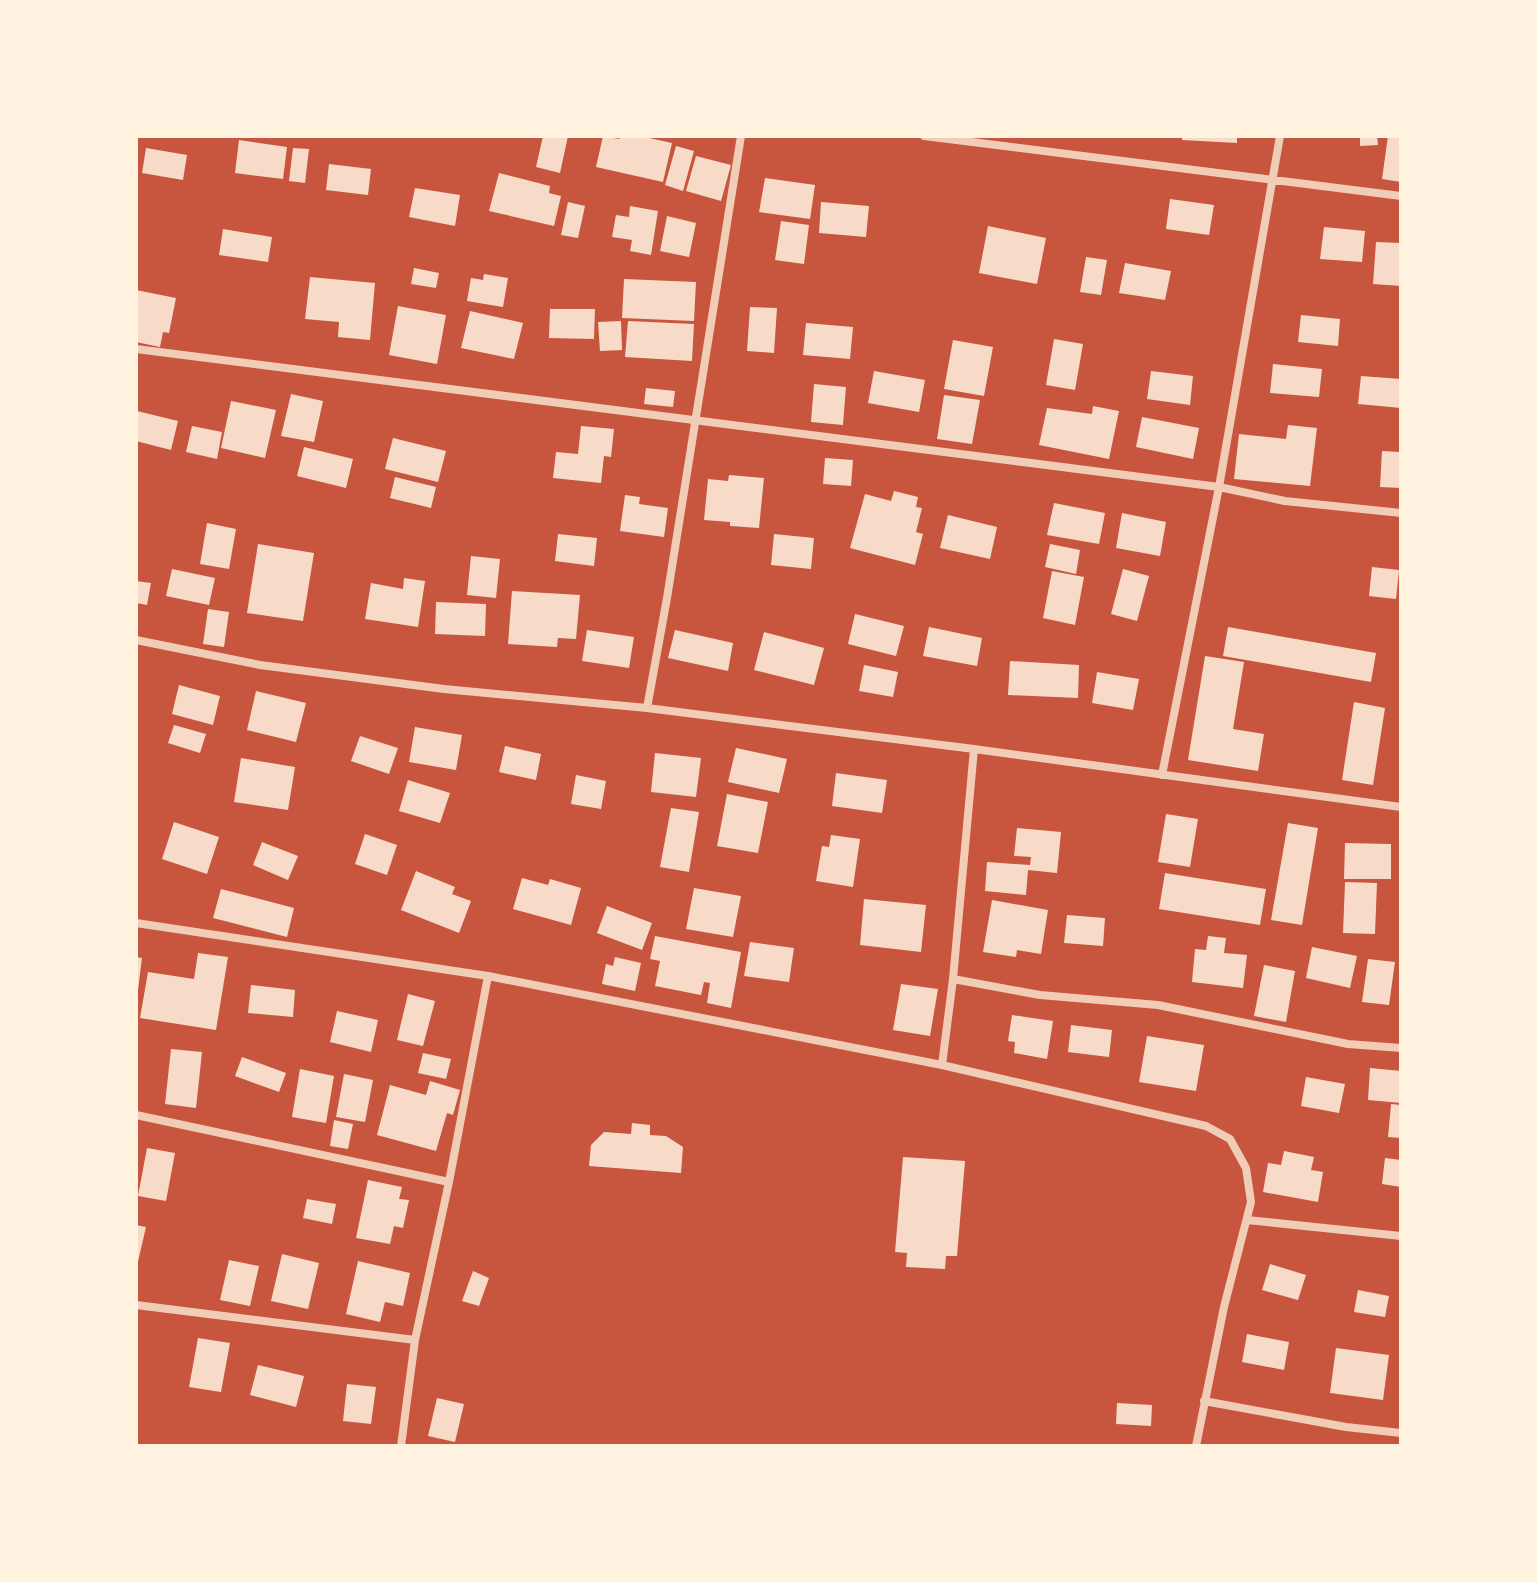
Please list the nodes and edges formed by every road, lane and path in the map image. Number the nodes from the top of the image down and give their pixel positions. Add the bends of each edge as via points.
1 (741, 136) edge
2 (924, 136) edge
3 (1280, 136) edge
4 (1273, 179) junction
5 (1401, 196) edge
6 (136, 349) edge
7 (694, 422) junction
8 (1219, 487) junction
9 (1401, 513) edge
10 (136, 640) edge
11 (647, 708) junction
12 (974, 749) junction
13 (1162, 775) junction
14 (1401, 807) edge
15 (136, 923) edge
16 (488, 976) junction
17 (953, 979) junction
18 (1401, 1048) edge
19 (942, 1065) junction
20 (136, 1115) edge
21 (449, 1182) junction
22 (1247, 1220) junction
23 (1401, 1236) edge
24 (136, 1305) edge
25 (415, 1340) junction
26 (1204, 1401) junction
27 (1401, 1433) edge
28 (401, 1446) edge
29 (1196, 1446) edge

1 - 7 street
2 - 4 street
3 - 4 street
4 - 5 street
4 - 8 street
6 - 7 street
7 - 8 street
7 - 11 street
8 - 9 street via 1285,501
8 - 13 street
10 - 11 street via 260,665
11 - 12 street
12 - 13 street
12 - 17 street
13 - 14 street
15 - 16 street
16 - 19 street
16 - 21 street
17 - 18 street via 1040,995 1158,1005 1348,1044
17 - 19 street
19 - 22 street via 1206,1126 1230,1139 1246,1168 1251,1202
20 - 21 street
21 - 25 street
22 - 23 street
22 - 26 street
24 - 25 street
25 - 28 street
26 - 27 street
26 - 29 street

